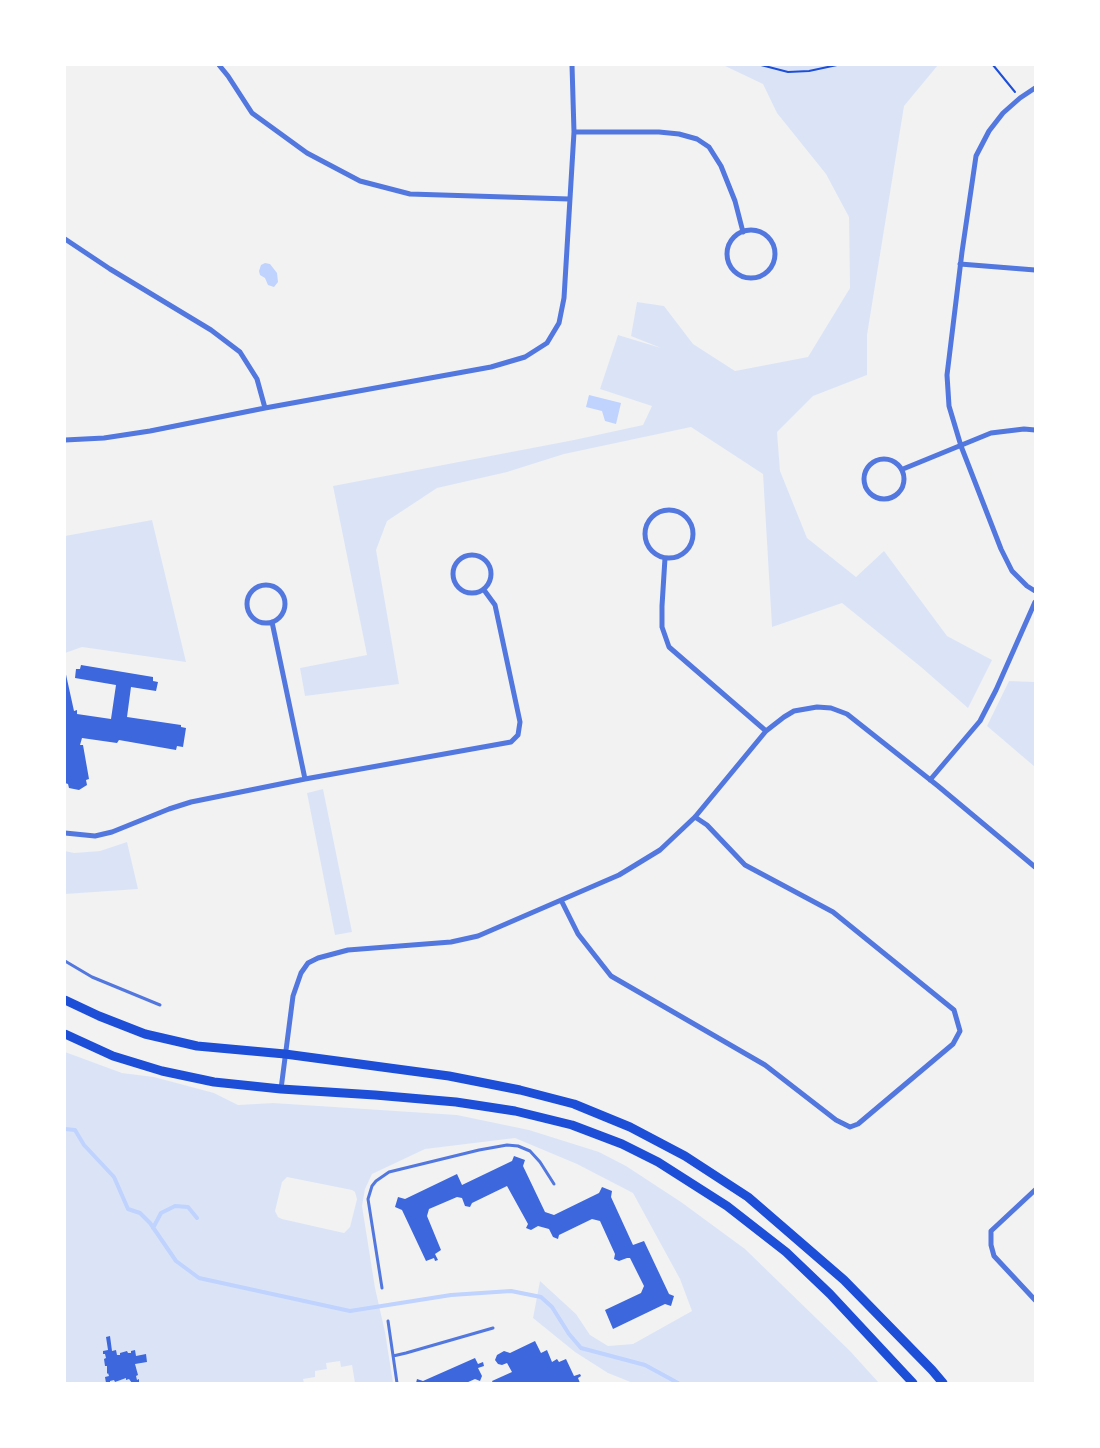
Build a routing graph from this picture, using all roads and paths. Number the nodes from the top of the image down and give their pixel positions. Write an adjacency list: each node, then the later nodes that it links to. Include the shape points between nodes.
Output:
1 (219, 65): 9 (street, via 252,113 307,152 360,181 410,194)
2 (572, 65): 8 (street)
3 (761, 65): 4 (path, via 788,72)
4 (837, 65)
5 (992, 65): 7 (path)
6 (1035, 88): 7 (street)
7 (1020, 98): 12 (street, via 989,131 976,156)
8 (574, 132): 9 (street); 10 (street, via 659,132 697,139 709,147 721,166)
9 (569, 199): 14 (street, via 564,298 559,323 547,343 525,357 491,367)
10 (743, 232): 10 (street, via 729,245 727,254 736,272 754,278 772,266 775,250 771,240 761,232)
11 (65, 239): 14 (street, via 211,330 240,352 257,379)
12 (960, 264): 13 (street); 17 (street, via 947,376 949,406)
13 (1035, 270)
14 (264, 408): 16 (street, via 150,431)
15 (1035, 430): 17 (street, via 991,433)
16 (65, 440)
17 (961, 446): 18 (street); 21 (street, via 1012,571)
18 (902, 469): 18 (street, via 892,460 874,461 864,472 866,489 877,498 896,495 905,481)
19 (665, 558): 19 (street, via 683,554 694,536 689,519 675,510 662,510 655,514 646,527 649,548); 24 (street, via 662,627 669,647)
20 (484, 590): 20 (street, via 491,579 487,562 475,556 465,557 456,563 453,576 462,591); 25 (street, via 496,605 520,722 518,735 511,742)
21 (1035, 591)
22 (1035, 602): 26 (street, via 980,721)
23 (272, 622): 23 (street, via 282,614 284,599 276,588 261,585 251,592 246,604 253,618 259,622); 25 (street)
24 (766, 730): 26 (street, via 794,711 831,708 847,714); 27 (street)
25 (305, 779): 28 (street, via 191,802 112,832 94,836)
26 (930, 780): 29 (street)
27 (695, 816): 30 (street, via 660,850 619,875); 30 (street, via 745,865 833,912 954,1010 960,1031 953,1044 858,1124 850,1127 836,1120 765,1064 611,976 578,934)
28 (65, 833)
29 (1035, 867)
30 (561, 900): 35 (street, via 478,936 451,942 348,950 308,963 293,996)
31 (65, 961): 33 (lane, via 92,977)
32 (65, 1000): 35 (main road, via 146,1034 197,1046)
33 (160, 1004)
34 (65, 1034): 36 (main road, via 113,1056 162,1071 214,1082)
35 (285, 1054): 36 (street); 46 (main road, via 449,1076 520,1090 574,1104 630,1127 685,1156 748,1197 844,1280)
36 (281, 1089): 45 (main road, via 456,1102 515,1111 572,1125 622,1144 658,1162 726,1206 786,1252)
37 (554, 1184): 39 (lane, via 530,1151 508,1145 389,1172 372,1186 368,1199)
38 (1035, 1190): 40 (street, via 991,1231 994,1256)
39 (382, 1288)
40 (1035, 1300)
41 (388, 1321): 43 (lane)
42 (493, 1328): 43 (lane)
43 (392, 1356): 44 (lane)
44 (397, 1383)
45 (913, 1383)
46 (943, 1383)

